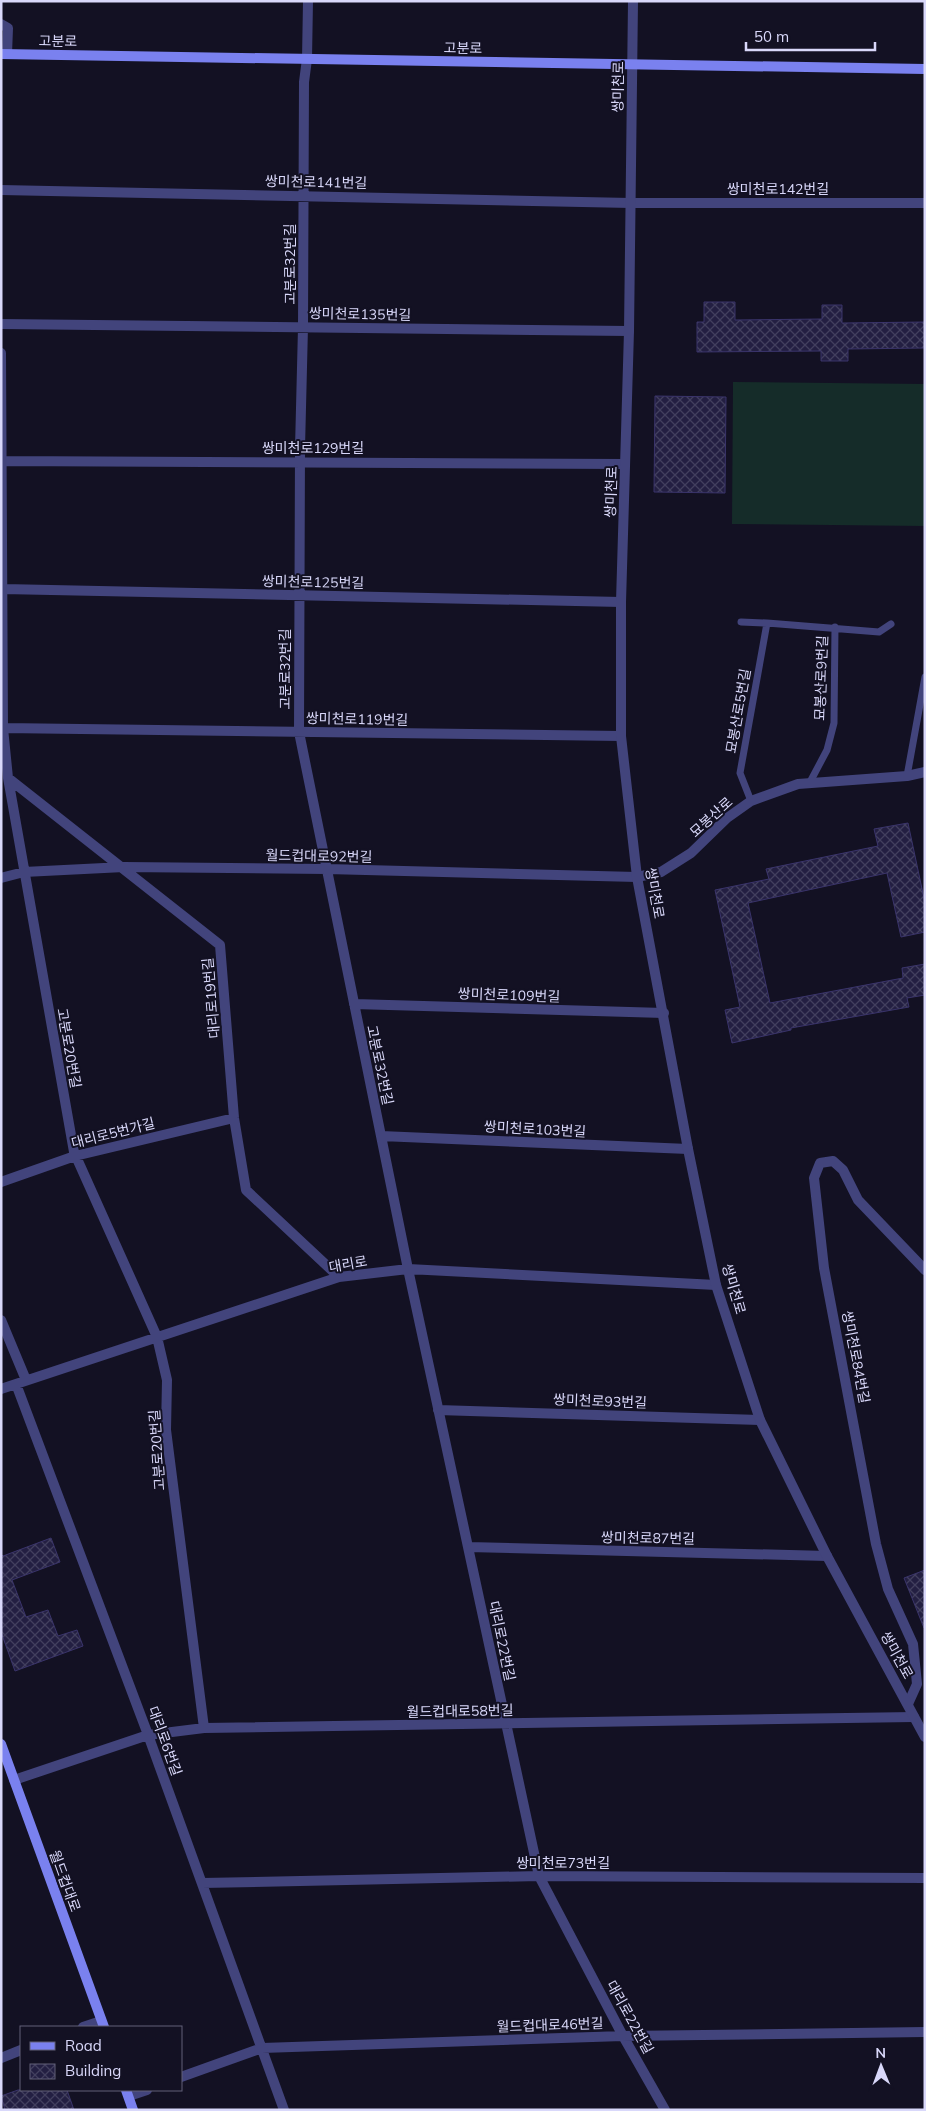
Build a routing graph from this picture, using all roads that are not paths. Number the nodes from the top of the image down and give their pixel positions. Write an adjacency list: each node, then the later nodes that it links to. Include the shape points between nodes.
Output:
1 (308, 1): 5 (street, 고분로32번길)
2 (633, 1): 6 (street, 쌍미천로)
3 (1, 24): 4 (street, via 8,28)
4 (4, 54): 5 (main road, 고분로)
5 (307, 59): 6 (main road, 고분로); 9 (street, 고분로32번길)
6 (632, 64): 7 (main road, 고분로); 10 (street, 쌍미천로)
7 (925, 69)
8 (1, 190): 9 (street, 쌍미천로141번길)
9 (304, 196): 10 (street, 쌍미천로141번길); 13 (street, 고분로32번길)
10 (631, 203): 11 (street, 쌍미천로142번길); 14 (street, 쌍미천로)
11 (925, 203)
12 (1, 324): 13 (street, 쌍미천로135번길)
13 (303, 327): 14 (street, 쌍미천로135번길); 17 (street, 고분로32번길)
14 (629, 331): 18 (street, 쌍미천로)
15 (1, 353): 16 (street, 고분로20번길)
16 (2, 460): 17 (street, 쌍미천로129번길); 19 (street, 고분로20번길)
17 (300, 462): 18 (street, 쌍미천로129번길); 20 (street, 고분로32번길)
18 (625, 464): 21 (street, 쌍미천로)
19 (3, 589): 20 (street, 쌍미천로125번길); 27 (street, 고분로20번길)
20 (299, 595): 21 (street, 쌍미천로125번길); 28 (street, 고분로32번길)
21 (621, 602): 29 (street, 쌍미천로)
22 (741, 622): 23 (lane)
23 (767, 623): 25 (lane); 34 (lane, 묘봉산로5번길, via 740,773)
24 (891, 624): 25 (lane, 묘봉산로9번길, via 879,632)
25 (835, 627): 33 (lane, 묘봉산로9번길, via 834,723 827,750)
26 (925, 677): 31 (lane)
27 (3, 728): 28 (street, 쌍미천로119번길); 32 (street, 고분로20번길)
28 (299, 732): 29 (street, 쌍미천로119번길); 36 (street, 고분로32번길)
29 (621, 736): 38 (street, 쌍미천로)
30 (925, 772): 31 (street, 묘봉산로)
31 (907, 776): 33 (street, 묘봉산로)
32 (8, 778): 35 (street, 대리로19번길); 37 (street, 고분로20번길)
33 (808, 784): 34 (street, 묘봉산로, via 798,784)
34 (751, 801): 38 (street, 묘봉산로, via 727,818 691,853 661,872)
35 (124, 867): 36 (street, 월드컵대로92번길); 37 (street, 월드컵대로92번길); 42 (street, 대리로19번길, via 220,945)
36 (326, 869): 38 (street, 월드컵대로92번길); 40 (street, 고분로32번길)
37 (24, 872): 39 (street, 월드컵대로92번길); 45 (street, 고분로20번길)
38 (638, 877): 41 (street, 쌍미천로)
39 (1, 878)
40 (354, 1004): 41 (street, 쌍미천로109번길); 43 (street, 고분로32번길)
41 (664, 1012): 44 (street, 쌍미천로)
42 (234, 1118): 45 (street, 대리로5번가길); 49 (street, 대리로19번길, via 246,1190)
43 (381, 1136): 44 (street, 쌍미천로103번길); 47 (street, 고분로32번길)
44 (688, 1149): 50 (street, 쌍미천로)
45 (75, 1156): 46 (street, 대리로5번가길); 52 (street, 고분로20번길)
46 (1, 1182)
47 (408, 1269): 49 (street, 대리로); 50 (street, 대리로); 56 (street, 대리로22번길)
48 (925, 1270): 60 (street, 쌍미천로84번길, via 858,1200 843,1170 833,1161 820,1163 814,1178 824,1268 876,1544 888,1589 913,1644 917,1684)
49 (339, 1277): 52 (street, 대리로)
50 (716, 1285): 57 (street, 쌍미천로)
51 (1, 1320): 53 (street)
52 (157, 1336): 53 (street, 대리로); 63 (street, 고분로20번길, via 167,1380 166,1430)
53 (26, 1380): 54 (street, 대리로)
54 (16, 1384): 55 (street, 대리로); 64 (street, 대리로6번길)
55 (2, 1389)
56 (438, 1410): 57 (street, 쌍미천로93번길); 58 (street, 대리로22번길)
57 (760, 1420): 59 (street, 쌍미천로)
58 (468, 1547): 59 (street, 쌍미천로87번길); 62 (street, 대리로22번길)
59 (828, 1556): 60 (street, 쌍미천로)
60 (908, 1704): 61 (street, 쌍미천로)
61 (914, 1717): 62 (street, 월드컵대로58번길); 65 (street, 쌍미천로)
62 (506, 1724): 63 (street, 월드컵대로58번길); 68 (street, 대리로22번길)
63 (204, 1728): 64 (street, 월드컵대로58번길)
64 (148, 1735): 67 (street, 월드컵대로58번길); 70 (street, 대리로6번길)
65 (925, 1737)
66 (1, 1744): 67 (main road, 월드컵대로)
67 (14, 1780): 71 (main road, 월드컵대로)
68 (539, 1876): 69 (street, 쌍미천로73번길); 70 (street, 쌍미천로73번길); 74 (street, 대리로22번길)
69 (925, 1878)
70 (202, 1883): 75 (street, 대리로6번길)
71 (102, 2024): 72 (street)
72 (89, 2026)
73 (925, 2032): 74 (street, 월드컵대로46번길)
74 (623, 2036): 75 (street, 월드컵대로46번길); 83 (street, 대리로22번길)
75 (262, 2048): 78 (street, 월드컵대로46번길); 82 (street, 대리로6번길)
76 (20, 2050): 77 (street)
77 (1, 2058)
78 (182, 2077)
79 (140, 2091): 80 (street)
80 (127, 2093): 81 (main road)
81 (133, 2110)
82 (284, 2110)
83 (666, 2110)

